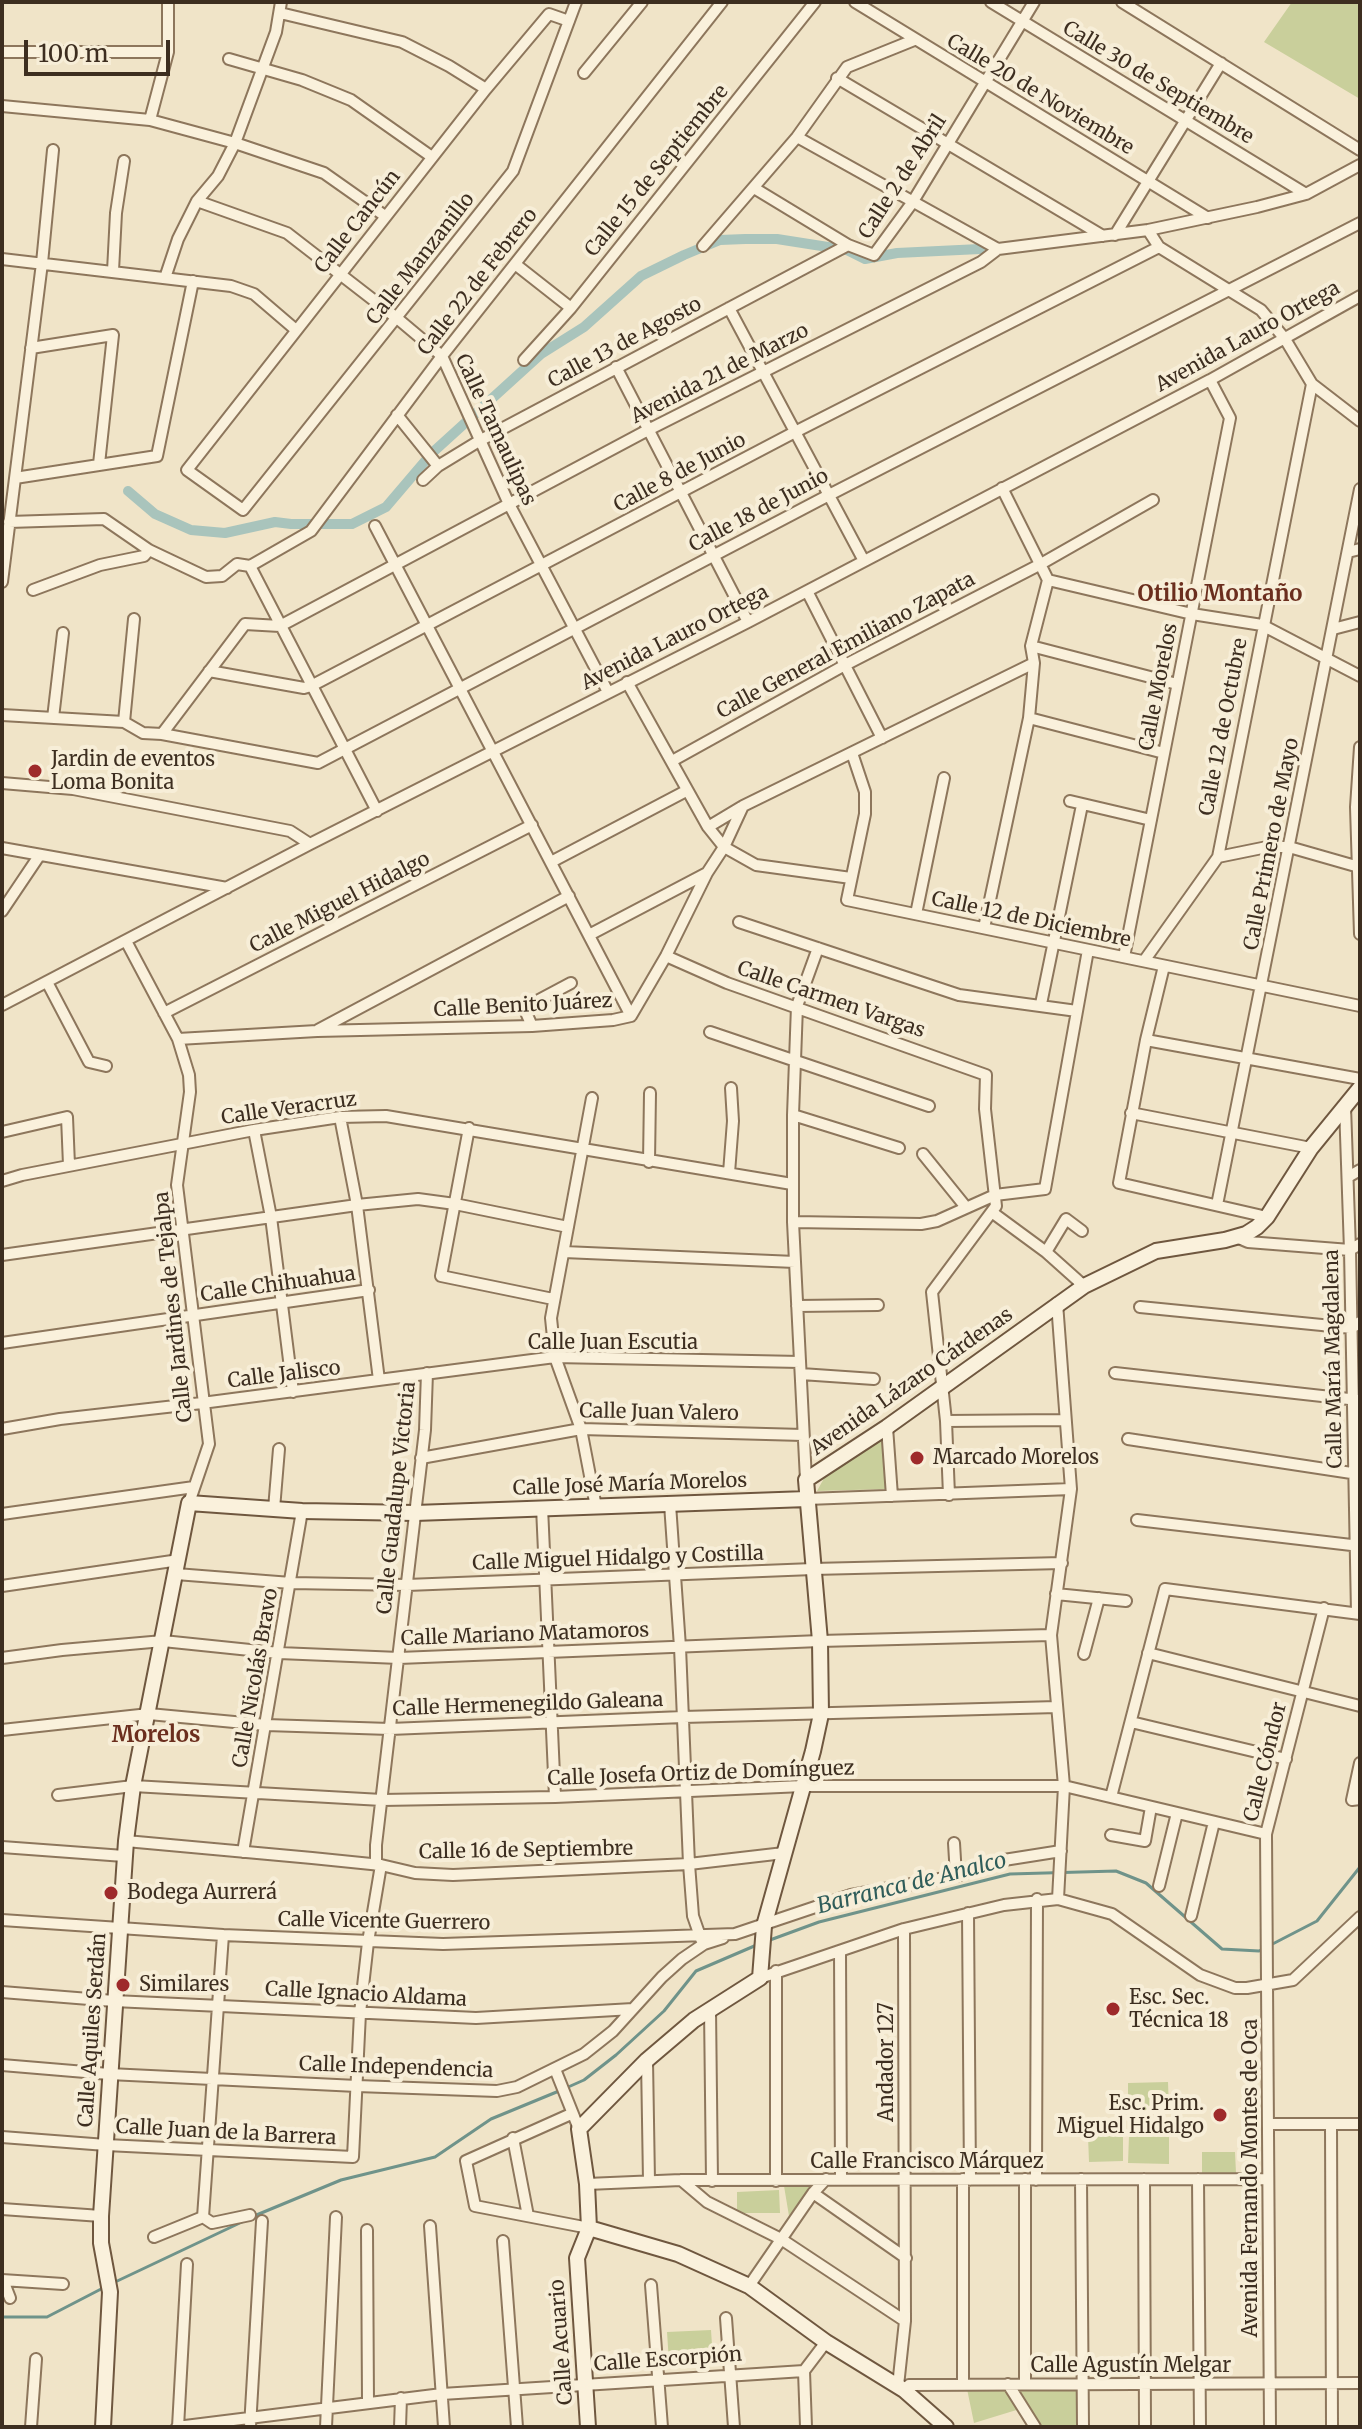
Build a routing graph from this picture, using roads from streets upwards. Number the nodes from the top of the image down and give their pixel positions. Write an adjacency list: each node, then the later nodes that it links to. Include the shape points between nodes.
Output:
1 (168, 2): 15 (street)
2 (576, 2): 11 (street, Calle Manzanillo)
3 (642, 2): 19 (street)
4 (722, 2): 50 (street, Calle 22 de Febrero)
5 (815, 2): 57 (street, Calle 15 de Septiembre)
6 (855, 2): 13 (street, Calle 20 de Noviembre)
7 (991, 2): 12 (street, Calle 30 de Septiembre)
8 (1034, 2): 12 (street, Calle 2 de Abril)
9 (1122, 2): 17 (street)
10 (280, 8): 18 (street); 22 (street, via 402,42)
11 (569, 21): 22 (street, Calle Cancún, via 549,14); 59 (street, Calle Manzanillo, via 513,171)
12 (1023, 21): 21 (street, Calle 2 de Abril); 25 (street, Calle 30 de Septiembre)
13 (914, 40): 20 (street, via 855,63); 21 (street, Calle 20 de Noviembre)
14 (2, 52): 15 (street)
15 (168, 52): 24 (street)
16 (229, 59): 18 (street)
17 (1221, 63): 25 (street); 30 (street)
18 (264, 70): 27 (street); 31 (street, via 351,100)
19 (584, 73)
20 (837, 78): 26 (street); 28 (street)
21 (986, 82): 28 (street, Calle 2 de Abril); 34 (street, Calle 20 de Noviembre)
22 (486, 89): 31 (street, Calle Cancún)
23 (2, 106): 24 (street)
24 (150, 120): 27 (street)
25 (1184, 122): 34 (street); 36 (street, Calle 30 de Septiembre)
26 (797, 137): 35 (street); 38 (street)
27 (235, 143): 37 (street); 39 (street, via 337,180)
28 (948, 144): 38 (street, Calle 2 de Abril); 43 (street)
29 (53, 150): 49 (street)
30 (1360, 150)
31 (432, 157): 39 (street, Calle Cancún)
32 (124, 161): 51 (street)
33 (1360, 165): 36 (street, Avenida 21 de Marzo)
34 (1147, 182): 40 (street, Calle 20 de Noviembre); 43 (street)
35 (754, 188): 44 (street); 45 (street, Calle 2 de Abril)
36 (1306, 194): 40 (street, Avenida 21 de Marzo)
37 (197, 201): 52 (street, Calle Tamaulipas, via 287,233); 53 (street)
38 (912, 203): 45 (street, Calle 2 de Abril, via 874,255); 47 (street)
39 (385, 216): 52 (street, Calle Cancún)
40 (1208, 218): 42 (street, Avenida 21 de Marzo)
41 (1360, 223): 55 (street, Calle 18 de Junio)
42 (1148, 230): 43 (street, Avenida 21 de Marzo); 46 (street)
43 (1109, 236): 47 (street, Avenida 21 de Marzo)
44 (703, 246)
45 (844, 246): 58 (street, Calle 13 de Agosto)
46 (1159, 247): 55 (street); 72 (street, Calle 8 de Junio)
47 (998, 249): 66 (street, Avenida 21 de Marzo)
48 (2, 259): 49 (street)
49 (42, 263): 51 (street); 62 (street)
50 (515, 264): 57 (street); 63 (street, Calle 22 de Febrero)
51 (113, 271): 53 (street)
52 (341, 273): 59 (street, Calle Tamaulipas); 60 (street, Calle Cancún)
53 (165, 278): 54 (street)
54 (193, 281): 60 (street, via 254,294); 74 (street, via 157,456)
55 (1228, 289): 61 (street, via 1261,310); 82 (street, Calle 18 de Junio)
56 (1360, 296): 61 (street, Avenida Lauro Ortega)
57 (571, 308): 64 (street, Calle 15 de Septiembre)
58 (729, 308): 65 (street, Calle 13 de Agosto); 66 (street)
59 (398, 319): 63 (street, Calle Tamaulipas); 76 (street, Calle Manzanillo, via 243,510)
60 (296, 330): 76 (street, Calle Cancún)
61 (1285, 339): 67 (street); 68 (street, Avenida Lauro Ortega)
62 (31, 348): 74 (street, via 113,335); 77 (street)
63 (442, 356): 69 (street, Calle 22 de Febrero); 73 (street, Calle Tamaulipas)
64 (524, 360)
65 (616, 367): 71 (street); 73 (street, Calle 13 de Agosto)
66 (763, 371): 71 (street, Avenida 21 de Marzo); 72 (street)
67 (1309, 379): 70 (street); 104 (street, Calle 12 de Octubre)
68 (1210, 380): 79 (street, Avenida Lauro Ortega); 100 (street, Calle Morelos, via 1230,418)
69 (397, 415): 75 (street); 94 (street, Calle 22 de Febrero, via 311,531)
70 (1360, 421)
71 (648, 430): 81 (street); 84 (street, Avenida 21 de Marzo)
72 (795, 432): 81 (street, Calle 8 de Junio); 82 (street)
73 (479, 441): 75 (street, Calle 13 de Agosto); 84 (street, Calle Tamaulipas)
74 (99, 464): 77 (street)
75 (438, 466): 78 (street, Calle 13 de Agosto)
76 (187, 470)
77 (15, 478): 85 (street)
78 (423, 480)
79 (1002, 488): 91 (street, Avenida Lauro Ortega); 93 (street)
80 (1360, 489): 89 (street, Calle Primero de Mayo)
81 (681, 492): 90 (street); 95 (street, Calle 8 de Junio)
82 (829, 495): 90 (street, Calle 18 de Junio); 91 (street)
83 (1153, 500): 93 (street, Calle General Emiliano Zapata)
84 (509, 504): 92 (street, Avenida 21 de Marzo); 95 (street, Calle Tamaulipas)
85 (9, 522): 88 (street, Calle 22 de Febrero, via 104,519); 97 (street)
86 (375, 526): 92 (street)
87 (1360, 549): 89 (street)
88 (149, 550): 94 (street, Calle 22 de Febrero, via 206,577 222,576 237,564); 98 (street, via 144,556 100,565)
89 (1348, 552): 108 (street, Calle Primero de Mayo)
90 (713, 555): 102 (street); 107 (street, Calle 18 de Junio)
91 (864, 561): 99 (street, Avenida Lauro Ortega)
92 (395, 563): 105 (street, Avenida 21 de Marzo); 106 (street)
93 (1039, 565): 96 (street); 113 (street, Calle General Emiliano Zapata)
94 (250, 566): 105 (street)
95 (542, 566): 106 (street, Calle 8 de Junio); 107 (street, Calle Tamaulipas)
96 (1048, 580): 100 (street); 110 (street)
97 (2, 582)
98 (33, 590)
99 (807, 591): 102 (street, Avenida Lauro Ortega); 113 (street)
100 (1192, 614): 104 (street); 117 (street, Calle Morelos)
101 (134, 619): 124 (street)
102 (748, 622): 116 (street, Avenida Lauro Ortega)
103 (1360, 622): 108 (street)
104 (1262, 625): 111 (street); 149 (street, Calle 12 de Octubre)
105 (280, 626): 114 (street, Avenida 21 de Marzo, via 245,624); 118 (street)
106 (427, 626): 118 (street, Calle 8 de Junio); 119 (street)
107 (574, 628): 119 (street, Calle 18 de Junio); 120 (street, Calle Tamaulipas)
108 (1333, 629): 111 (street, Calle Primero de Mayo)
109 (63, 633): 122 (street)
110 (1031, 646): 112 (street); 117 (street)
111 (1327, 658): 115 (street); 146 (street, Calle Primero de Mayo)
112 (1034, 663): 123 (street); 126 (street)
113 (845, 665): 126 (street); 132 (street, Calle General Emiliano Zapata)
114 (209, 671): 118 (street); 125 (street, Avenida 21 de Marzo)
115 (1360, 676)
116 (627, 682): 120 (street, Avenida Lauro Ortega); 132 (street)
117 (1177, 684): 131 (street, Calle Morelos)
118 (311, 686): 128 (street)
119 (460, 690): 128 (street, Calle 18 de Junio); 129 (street)
120 (608, 692): 129 (street, Avenida Lauro Ortega)
121 (2, 715): 122 (street)
122 (53, 718): 124 (street)
123 (1034, 719): 131 (street); 160 (street, via 1025,731)
124 (124, 722): 125 (street, Calle 18 de Junio, via 143,733)
125 (162, 734): 128 (street, Calle 18 de Junio, via 318,763)
126 (882, 738): 130 (street)
127 (1360, 747): 139 (street)
128 (344, 750): 140 (street)
129 (493, 753): 140 (street, Avenida Lauro Ortega); 142 (street)
130 (852, 753): 138 (street); 153 (street, via 865,792 865,814)
131 (1164, 753): 141 (street, Calle Morelos)
132 (672, 761): 135 (street)
133 (944, 778): 158 (street)
134 (2, 783): 144 (street, via 73,789 290,831)
135 (686, 791): 143 (street); 150 (street)
136 (1070, 801): 137 (street)
137 (1082, 805): 141 (street); 164 (street)
138 (743, 806): 143 (street); 145 (street, Calle Benito Juárez)
139 (1358, 806): 151 (street)
140 (377, 811): 144 (street, Avenida Lauro Ortega)
141 (1151, 820): 168 (street, Calle Morelos)
142 (532, 825): 150 (street); 179 (street, Calle Miguel Hidalgo)
143 (708, 827): 145 (street)
144 (310, 844): 154 (street, Avenida Lauro Ortega)
145 (724, 847): 152 (street, Calle Benito Juárez); 153 (street, via 756,865)
146 (1289, 847): 149 (street); 151 (street); 173 (street, Calle Primero de Mayo)
147 (2, 848): 148 (street)
148 (39, 856): 154 (street); 156 (street)
149 (1218, 857): 169 (street, Calle 12 de Octubre)
150 (551, 862): 155 (street)
151 (1358, 867): 157 (street)
152 (707, 873): 162 (street); 167 (street, Calle Benito Juárez)
153 (851, 878): 158 (street, Calle 12 de Diciembre, via 847,900)
154 (227, 888): 163 (street, Avenida Lauro Ortega)
155 (569, 896): 162 (street); 182 (street)
156 (2, 911)
157 (1360, 913): 161 (street)
158 (916, 914): 160 (street, Calle 12 de Diciembre)
159 (739, 922): 165 (street)
160 (984, 928): 164 (street, Calle 12 de Diciembre)
161 (1360, 934)
162 (589, 935): 180 (street)
163 (126, 941): 171 (street, Avenida Lauro Ortega); 179 (street, Calle Jardines de Tejalpa)
164 (1053, 943): 166 (street, Calle 12 de Diciembre); 174 (street)
165 (818, 948): 174 (street, via 959,995); 176 (street)
166 (1088, 950): 168 (street, Calle 12 de Diciembre); 178 (street)
167 (666, 956): 176 (street, Calle Carmen Vargas); 180 (street, Calle Benito Juárez)
168 (1124, 957): 169 (street, Calle 12 de Diciembre)
169 (1144, 961): 170 (street, Calle 12 de Diciembre)
170 (1164, 966): 173 (street, Calle 12 de Diciembre); 185 (street)
171 (47, 982): 175 (street, Avenida Lauro Ortega); 188 (street, via 89,1062)
172 (571, 983): 181 (street, via 524,1008)
173 (1261, 987): 177 (street, Calle 12 de Diciembre); 186 (street, Calle Primero de Mayo)
174 (1041, 1004): 178 (street)
175 (2, 1005)
176 (797, 1006): 187 (street); 215 (street, Calle Carmen Vargas, via 986,1075)
177 (1360, 1006)
178 (1077, 1011): 215 (street, via 1045,1189)
179 (164, 1013): 184 (street, Calle Jardines de Tejalpa)
180 (631, 1016): 181 (street, Calle Benito Juárez)
181 (532, 1026): 182 (street, Calle Benito Juárez)
182 (317, 1031): 184 (street, Calle Benito Juárez)
183 (710, 1032): 187 (street)
184 (178, 1039): 203 (street, Calle Jardines de Tejalpa, via 190,1092)
185 (1146, 1040): 186 (street); 196 (street)
186 (1247, 1059): 189 (street); 202 (street, Calle Primero de Mayo)
187 (795, 1061): 195 (street); 197 (street)
188 (106, 1066)
189 (1360, 1079)
190 (731, 1088): 211 (street)
191 (1360, 1088): 194 (street, Avenida Lázaro Cárdenas)
192 (650, 1093): 208 (street)
193 (592, 1098): 206 (street)
194 (1345, 1104): 205 (street, Avenida Lázaro Cárdenas); 212 (street, Calle María Magdalena)
195 (929, 1106)
196 (1131, 1113): 202 (street); 218 (street, via 1119,1183)
197 (793, 1115): 204 (street); 214 (street)
198 (340, 1117): 199 (street, Calle Veracruz, via 386,1116); 200 (street, Calle Veracruz); 217 (street)
199 (469, 1128): 206 (street, Calle Veracruz); 216 (street)
200 (254, 1130): 203 (street, Calle Veracruz); 221 (street)
201 (2, 1132): 209 (street, via 67,1117)
202 (1232, 1133): 205 (street); 218 (street, Calle Primero de Mayo)
203 (183, 1143): 209 (street, Calle Veracruz); 225 (street, Calle Jardines de Tejalpa, via 177,1185)
204 (899, 1148)
205 (1311, 1148): 222 (street, Avenida Lázaro Cárdenas)
206 (582, 1150): 208 (street, Calle Veracruz); 224 (street)
207 (923, 1154): 219 (street)
208 (649, 1162): 211 (street, Calle Veracruz)
209 (69, 1165): 213 (street, Calle Veracruz)
210 (1360, 1170): 212 (street)
211 (729, 1173): 214 (street, Calle Veracruz)
212 (1348, 1177): 228 (street, Calle María Magdalena)
213 (2, 1181)
214 (792, 1184): 223 (street)
215 (995, 1195): 219 (street); 220 (street)
216 (455, 1204): 217 (street, via 418,1199); 224 (street); 235 (street, via 441,1276)
217 (357, 1205): 221 (street); 234 (street)
218 (1217, 1205): 222 (street)
219 (965, 1206): 223 (street, via 921,1224)
220 (993, 1213): 230 (street); 251 (street, via 932,1292)
221 (271, 1217): 225 (street); 236 (street)
222 (1267, 1217): 227 (street, Avenida Lázaro Cárdenas)
223 (793, 1222): 232 (street)
224 (568, 1227): 229 (street)
225 (182, 1230): 231 (street); 241 (street, Calle Jardines de Tejalpa)
226 (1082, 1231): 230 (street, via 1066,1219)
227 (1236, 1237): 228 (street); 233 (street, Avenida Lázaro Cárdenas, via 1156,1251)
228 (1355, 1247): 242 (street, Calle María Magdalena)
229 (564, 1252): 232 (street); 235 (street)
230 (1046, 1252): 233 (street)
231 (2, 1255)
232 (795, 1262): 239 (street)
233 (1084, 1286): 237 (street, Avenida Lázaro Cárdenas)
234 (369, 1290): 236 (street, Calle Chihuahua); 250 (street)
235 (553, 1299): 244 (street)
236 (281, 1303): 241 (street, Calle Chihuahua); 252 (street)
237 (1057, 1303): 251 (street, Avenida Lázaro Cárdenas); 255 (street)
238 (878, 1305): 239 (street)
239 (797, 1306): 245 (street)
240 (1140, 1307): 242 (street)
241 (194, 1315): 243 (street, Calle Chihuahua); 254 (street, Calle Jardines de Tejalpa)
242 (1356, 1325): 253 (street, Calle María Magdalena)
243 (2, 1343)
244 (555, 1357): 245 (street, Calle Juan Escutia); 246 (street, Calle Juan Escutia); 259 (street)
245 (800, 1362): 248 (street)
246 (427, 1373): 250 (street, Calle Juan Escutia); 264 (street, Calle Guadalupe Victoria)
247 (1115, 1373): 253 (street)
248 (801, 1374): 249 (street); 260 (street)
249 (874, 1379)
250 (379, 1380): 252 (street, Calle Jalisco)
251 (943, 1387): 256 (street); 257 (street, Avenida Lázaro Cárdenas)
252 (293, 1392): 254 (street, Calle Jalisco)
253 (1357, 1399): 265 (street, Calle María Magdalena)
254 (202, 1403): 258 (street, Calle Jalisco); 262 (street, Calle Jardines de Tejalpa)
255 (1064, 1420): 256 (street); 268 (street)
256 (946, 1421): 269 (street)
257 (887, 1427): 266 (street, Avenida Lázaro Cárdenas); 270 (street)
258 (2, 1429)
259 (581, 1429): 260 (street, Calle Juan Valero); 264 (street, Calle Juan Valero); 275 (street)
260 (803, 1435): 266 (street)
261 (1128, 1439): 265 (street)
262 (209, 1444): 267 (street, Calle Aquiles Serdán)
263 (279, 1449): 276 (street)
264 (421, 1458): 278 (street, Calle Guadalupe Victoria)
265 (1358, 1474): 281 (street, Calle María Magdalena)
266 (806, 1480): 271 (street, Avenida Lázaro Cárdenas)
267 (194, 1487): 272 (street, Calle Aquiles Serdán); 279 (street)
268 (1071, 1489): 269 (street, Calle José María Morelos); 282 (street)
269 (949, 1495): 270 (street, Calle José María Morelos)
270 (892, 1496): 271 (street, Calle José María Morelos)
271 (807, 1499): 273 (street, Calle José María Morelos); 284 (street, Avenida Lázaro Cárdenas)
272 (189, 1503): 276 (street, Calle José María Morelos); 283 (street, Calle Aquiles Serdán)
273 (670, 1504): 275 (street, Calle José María Morelos); 285 (street)
274 (542, 1507): 275 (street, Calle José María Morelos); 278 (street, Calle José María Morelos); 286 (street)
275 (596, 1507)
276 (274, 1509): 277 (street, Calle José María Morelos)
277 (302, 1511): 278 (street, Calle José María Morelos); 287 (street, Calle Nicolás Bravo)
278 (415, 1513): 288 (street, Calle Guadalupe Victoria)
279 (2, 1514)
280 (1137, 1520): 281 (street)
281 (1358, 1546): 294 (street, Calle María Magdalena)
282 (1062, 1563): 284 (street, Calle Miguel Hidalgo y Costilla); 290 (street)
283 (178, 1567): 287 (street, Calle Miguel Hidalgo y Costilla); 289 (street, Calle Miguel Hidalgo y Costilla); 296 (street, Calle Aquiles Serdán)
284 (813, 1569): 285 (street, Calle Miguel Hidalgo y Costilla); 297 (street, Avenida Lázaro Cárdenas)
285 (675, 1575): 286 (street, Calle Miguel Hidalgo y Costilla); 298 (street)
286 (545, 1581): 288 (street, Calle Miguel Hidalgo y Costilla); 300 (street)
287 (291, 1583): 288 (street, Calle Miguel Hidalgo y Costilla); 299 (street, Calle Nicolás Bravo)
288 (407, 1585): 304 (street, Calle Guadalupe Victoria)
289 (2, 1586)
290 (1056, 1594): 291 (street); 295 (street)
291 (1099, 1598): 292 (street); 302 (street)
292 (1126, 1601)
293 (1324, 1608): 294 (street); 301 (street, via 1165,1589); 305 (street, Calle Cóndor)
294 (1359, 1614)
295 (1051, 1635): 297 (street, Calle Mariano Matamoros); 307 (street)
296 (163, 1641): 299 (street, Calle Mariano Matamoros); 303 (street, Calle Mariano Matamoros); 308 (street, Calle Aquiles Serdán)
297 (820, 1641): 298 (street, Calle Mariano Matamoros); 309 (street, Avenida Lázaro Cárdenas)
298 (680, 1647): 300 (street, Calle Mariano Matamoros); 310 (street)
299 (279, 1653): 304 (street, Calle Mariano Matamoros); 313 (street, Calle Nicolás Bravo)
300 (548, 1653): 304 (street, Calle Mariano Matamoros); 312 (street)
301 (1148, 1653): 305 (street); 311 (street)
302 (1084, 1654)
303 (2, 1658)
304 (399, 1658): 314 (street, Calle Guadalupe Victoria)
305 (1303, 1692): 306 (street); 316 (street, Calle Cóndor)
306 (1360, 1706)
307 (1057, 1707): 309 (street, Calle Hermenegildo Galeana); 320 (street)
308 (149, 1714): 313 (street, Calle Hermenegildo Galeana); 315 (street, Calle Hermenegildo Galeana); 318 (street, Calle Aquiles Serdán)
309 (821, 1714): 310 (street, Calle Hermenegildo Galeana); 319 (street, Avenida Lázaro Cárdenas)
310 (683, 1717): 312 (street, Calle Hermenegildo Galeana); 321 (street)
311 (1131, 1722): 316 (street); 325 (street)
312 (552, 1724): 314 (street, Calle Hermenegildo Galeana); 324 (street)
313 (266, 1725): 314 (street, Calle Hermenegildo Galeana); 322 (street, Calle Nicolás Bravo)
314 (390, 1729): 326 (street, Calle Guadalupe Victoria)
315 (2, 1730)
316 (1286, 1759): 331 (street, Calle Cóndor)
317 (1360, 1763): 327 (street)
318 (133, 1786): 322 (street, Calle Josefa Ortiz de Domínguez); 323 (street, Calle Josefa Ortiz de Domínguez); 335 (street, Calle Aquiles Serdán)
319 (803, 1786): 320 (street, Calle Josefa Ortiz de Domínguez); 321 (street, Calle Josefa Ortiz de Domínguez); 337 (street, Avenida Lázaro Cárdenas)
320 (1064, 1786): 325 (street, Calle Josefa Ortiz de Domínguez); 338 (street)
321 (686, 1791): 324 (street, Calle Josefa Ortiz de Domínguez); 339 (street)
322 (253, 1793): 326 (street, Calle Josefa Ortiz de Domínguez); 336 (street, Calle Nicolás Bravo)
323 (58, 1795)
324 (555, 1797): 326 (street, Calle Josefa Ortiz de Domínguez)
325 (1111, 1797): 328 (street, Calle Josefa Ortiz de Domínguez)
326 (382, 1800): 340 (street, Calle Guadalupe Victoria)
327 (1356, 1800)
328 (1151, 1807): 329 (street, Calle Josefa Ortiz de Domínguez); 332 (street, via 1145,1841)
329 (1177, 1813): 330 (street, Calle Josefa Ortiz de Domínguez); 342 (street)
330 (1214, 1822): 331 (street, Calle Josefa Ortiz de Domínguez); 346 (street)
331 (1266, 1834): 349 (street, Calle Cóndor)
332 (1111, 1835)
333 (954, 1843): 341 (street)
334 (2, 1847): 335 (street, Calle 16 de Septiembre)
335 (125, 1849): 336 (street, Calle 16 de Septiembre); 350 (street, Calle Aquiles Serdán)
336 (243, 1852): 340 (street, Calle 16 de Septiembre)
337 (784, 1853): 339 (street, Calle 16 de Septiembre); 352 (street, Avenida Lázaro Cárdenas)
338 (1061, 1857): 341 (street, Calle Vicente Guerrero, via 1004,1860); 344 (street)
339 (689, 1864): 340 (street, Calle 16 de Septiembre, via 453,1875); 354 (street, via 693,1916)
340 (379, 1865): 355 (street, Calle Guadalupe Victoria)
341 (956, 1876): 352 (street, Calle Vicente Guerrero, via 851,1895)
342 (1159, 1886)
343 (1037, 1899): 344 (street); 345 (street); 391 (street)
344 (1058, 1899): 359 (street, via 1112,1914 1200,1975 1235,1988)
345 (968, 1913): 351 (street); 390 (street)
346 (1191, 1916)
347 (1360, 1917): 359 (street, via 1293,1980)
348 (2, 1920): 350 (street, Calle Vicente Guerrero)
349 (1268, 1928): 359 (street, Avenida Fernando Montes de Oca)
350 (119, 1929): 353 (street, Calle Vicente Guerrero); 361 (street, Calle Aquiles Serdán)
351 (904, 1929): 356 (street); 384 (street, Andador 127)
352 (763, 1930): 354 (street, Calle Vicente Guerrero); 358 (street, Avenida Lázaro Cárdenas)
353 (223, 1935): 355 (street, Calle Vicente Guerrero); 362 (street)
354 (701, 1940): 355 (street, Calle Vicente Guerrero); 363 (street, Calle Independencia)
355 (368, 1942): 365 (street, Calle Guadalupe Victoria)
356 (840, 1951): 357 (street); 383 (street)
357 (776, 1971): 358 (street); 394 (street)
358 (760, 1975): 364 (street)
359 (1268, 1985): 373 (street, Avenida Fernando Montes de Oca)
360 (2, 1992): 361 (street, Calle Ignacio Aldama)
361 (114, 2001): 362 (street, Calle Ignacio Aldama); 369 (street, Calle Aquiles Serdán)
362 (217, 2005): 365 (street, Calle Ignacio Aldama); 370 (street)
363 (633, 2009): 365 (street, Calle Ignacio Aldama, via 476,2018); 368 (street, Calle Independencia, via 613,2031)
364 (710, 2009): 366 (street); 393 (street)
365 (360, 2013): 371 (street, Calle Guadalupe Victoria)
366 (647, 2060): 376 (street); 392 (street)
367 (2, 2065): 369 (street, Calle Independencia)
368 (556, 2073): 371 (street, Calle Independencia, via 497,2091); 372 (street, Calle Acuario)
369 (109, 2074): 370 (street, Calle Independencia); 379 (street, Calle Aquiles Serdán)
370 (214, 2078): 371 (street, Calle Independencia); 380 (street)
371 (357, 2086): 381 (street, Calle Guadalupe Victoria)
372 (569, 2109): 376 (street, Calle Acuario); 378 (street)
373 (1269, 2124): 374 (street); 388 (street, Avenida Fernando Montes de Oca)
374 (1331, 2124): 375 (street); 425 (street)
375 (1360, 2124)
376 (579, 2129): 395 (street, Calle Acuario)
377 (2, 2137): 379 (street, Calle Juan de la Barrera)
378 (513, 2138): 400 (street); 400 (street, via 466,2161 475,2206)
379 (106, 2145): 380 (street, Calle Juan de la Barrera); 399 (street, Calle Aquiles Serdán)
380 (206, 2149): 381 (street, Calle Juan de la Barrera); 401 (street)
381 (353, 2157)
382 (826, 2179): 383 (street, Calle Francisco Márquez); 394 (street, Calle Francisco Márquez); 396 (street)
383 (841, 2179): 384 (street, Calle Francisco Márquez)
384 (906, 2179): 390 (street, Calle Francisco Márquez); 410 (street, Andador 127)
385 (1081, 2179): 386 (street, Calle Francisco Márquez); 391 (street, Calle Francisco Márquez); 431 (street)
386 (1144, 2179): 387 (street, Calle Francisco Márquez); 432 (street)
387 (1198, 2179): 388 (street, Calle Francisco Márquez); 433 (street)
388 (1268, 2179): 424 (street, Avenida Fernando Montes de Oca)
389 (681, 2180): 392 (street, Calle Francisco Márquez); 393 (street, Calle Francisco Márquez); 408 (street, via 707,2202)
390 (966, 2180): 391 (street, Calle Francisco Márquez); 428 (street)
391 (1030, 2180): 430 (street)
392 (649, 2181): 395 (street, Calle Francisco Márquez)
393 (712, 2181): 394 (street, Calle Francisco Márquez)
394 (776, 2181)
395 (587, 2184): 405 (street, Calle Acuario)
396 (813, 2193): 408 (street); 410 (street)
397 (2, 2209): 399 (street)
398 (250, 2215): 401 (street, via 212,2223)
399 (101, 2216): 442 (street, Calle Aquiles Serdán, via 110,2292)
400 (528, 2216): 405 (street)
401 (203, 2217): 407 (street)
402 (336, 2217): 439 (street)
403 (262, 2221): 440 (street)
404 (430, 2226): 436 (street)
405 (589, 2228): 415 (street, via 678,2254); 427 (street, Calle Acuario, via 577,2258)
406 (367, 2230): 438 (street)
407 (154, 2237)
408 (781, 2239): 415 (street); 418 (street)
409 (503, 2241): 435 (street)
410 (906, 2258): 418 (street, Andador 127)
411 (187, 2264): 443 (street)
412 (2, 2280): 413 (street); 416 (street)
413 (63, 2284)
414 (651, 2285): 423 (street)
415 (749, 2286): 419 (street)
416 (10, 2298)
417 (726, 2318): 422 (street)
418 (905, 2321): 434 (street, Andador 127)
419 (826, 2342): 421 (street); 434 (street)
420 (36, 2359): 441 (street)
421 (804, 2371): 422 (street, Calle Escorpión); 451 (street)
422 (731, 2374): 423 (street, Calle Escorpión); 450 (street)
423 (659, 2379): 427 (street, Calle Escorpión); 449 (street)
424 (1270, 2383): 425 (street, Calle Agustín Melgar); 433 (street, Calle Agustín Melgar); 457 (street, Avenida Fernando Montes de Oca)
425 (1331, 2383): 426 (street, Calle Agustín Melgar); 458 (street)
426 (1360, 2383)
427 (585, 2384): 435 (street, Calle Escorpión); 448 (street, Calle Acuario)
428 (963, 2384): 429 (street, Calle Agustín Melgar); 434 (street, Calle Agustín Melgar)
429 (1008, 2384): 430 (street, Calle Agustín Melgar); 453 (street)
430 (1025, 2384): 431 (street, Calle Agustín Melgar)
431 (1083, 2384): 432 (street, Calle Agustín Melgar); 454 (street)
432 (1144, 2384): 433 (street, Calle Agustín Melgar); 455 (street)
433 (1200, 2384): 456 (street)
434 (901, 2388): 452 (street)
435 (515, 2389): 436 (street, Calle Escorpión); 447 (street)
436 (442, 2394): 437 (street, Calle Escorpión); 446 (street)
437 (401, 2398): 438 (street, Calle Escorpión); 445 (street)
438 (368, 2402): 439 (street, Calle Escorpión)
439 (326, 2407): 440 (street, Calle Escorpión); 444 (street)
440 (250, 2423): 443 (street, Calle Escorpión)
441 (31, 2427)
442 (103, 2427)
443 (178, 2427)
444 (326, 2427)
445 (400, 2427)
446 (444, 2427)
447 (517, 2427)
448 (588, 2427)
449 (662, 2427)
450 (734, 2427)
451 (806, 2427)
452 (946, 2427)
453 (1035, 2427)
454 (1083, 2427)
455 (1145, 2427)
456 (1200, 2427)
457 (1270, 2427)
458 (1332, 2427)

